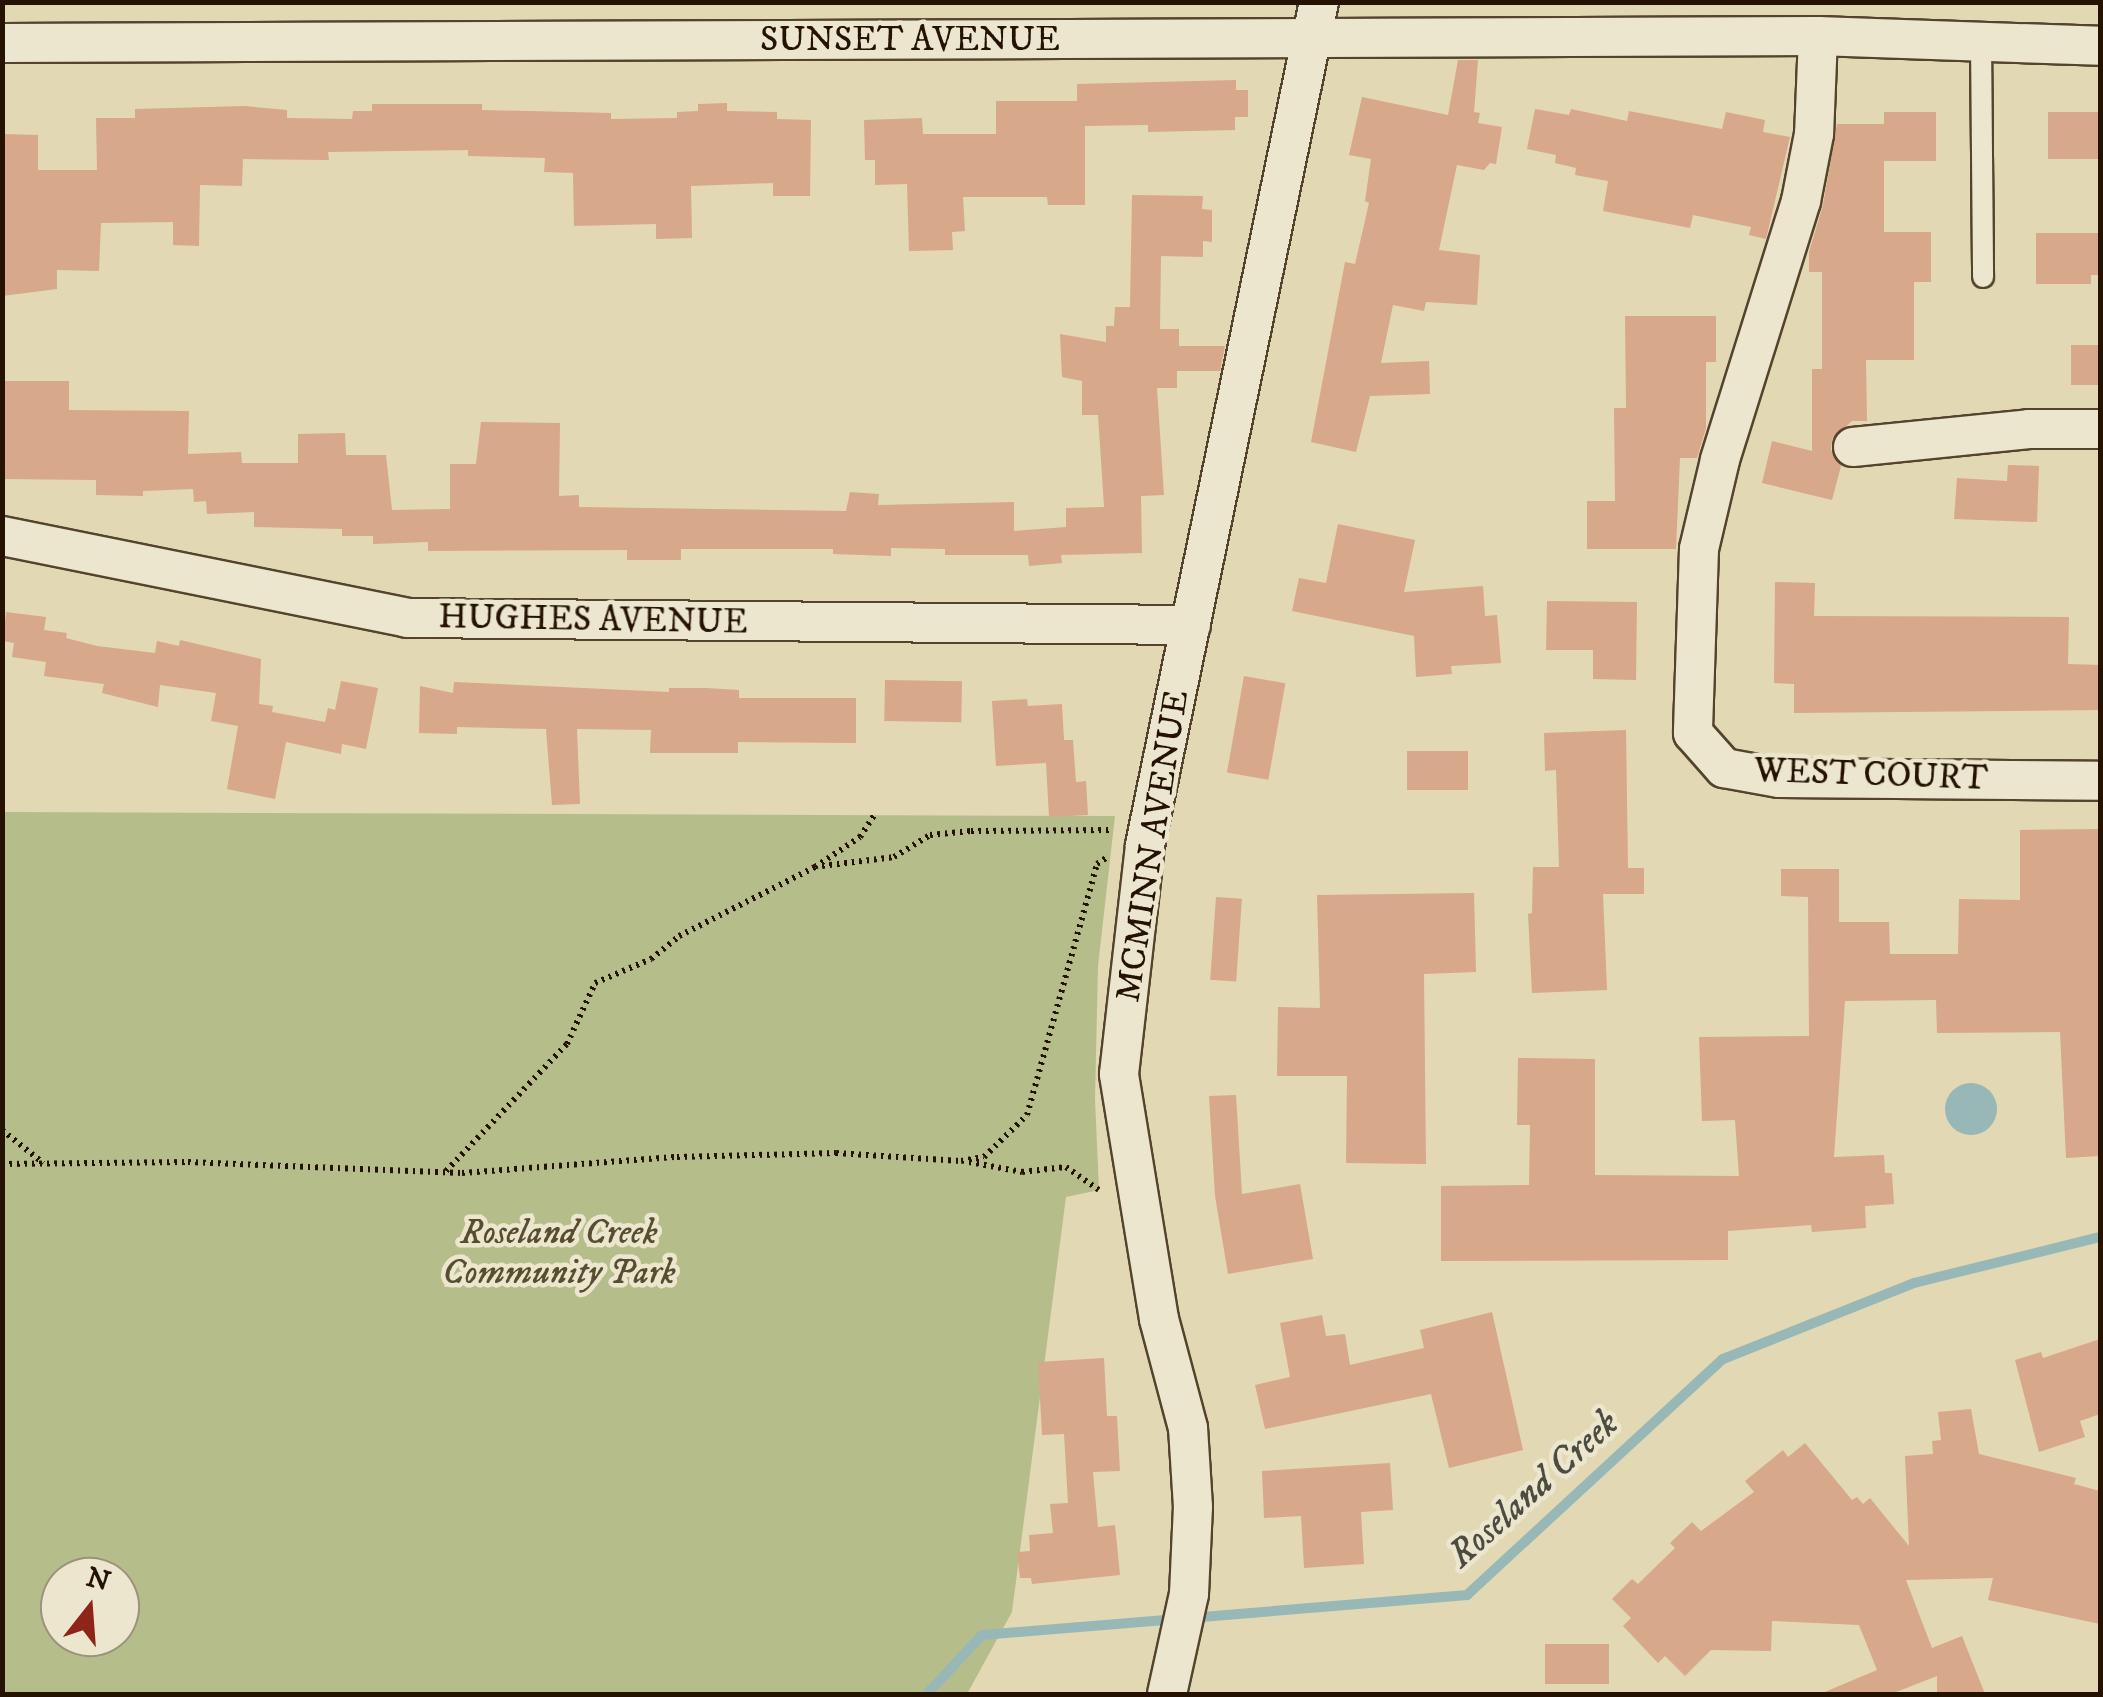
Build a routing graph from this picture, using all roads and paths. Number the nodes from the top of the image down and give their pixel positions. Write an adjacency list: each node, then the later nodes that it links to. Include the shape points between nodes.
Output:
1 (1316, 20): 2 (street, SUNSET AVENUE); 4 (street, SUNSET AVENUE); 10 (street, MCMINN AVENUE)
2 (1818, 36): 3 (street, SUNSET AVENUE); 11 (street, WEST COURT, via 1814,134 1801,200 1698,549 1693,733 1724,768 1778,778)
3 (1981, 40): 5 (street, SUNSET AVENUE); 6 (lane)
4 (2, 44)
5 (2100, 46)
6 (1983, 277)
7 (2100, 429): 8 (street, via 2030,428)
8 (1852, 446)
9 (2, 536): 10 (street, HUGHES AVENUE, via 407,618)
10 (1191, 625): 13 (street, MCMINN AVENUE)
11 (2100, 781)
12 (875, 814): 14 (path, via 860,837)
13 (1129, 838): 14 (path, via 970,830 930,835 894,857); 16 (path, via 1097,864 1027,1115 984,1157); 21 (street, MCMINN AVENUE, via 1118,1074 1159,1318 1188,1428 1192,1506 1189,1594)
14 (816, 867): 19 (path, via 595,983 567,1044)
15 (2, 1130): 18 (path)
16 (961, 1161): 19 (path, via 836,1153); 20 (path, via 1022,1172 1066,1167)
17 (2, 1164): 18 (path)
18 (43, 1164): 19 (path)
19 (445, 1172)
20 (1098, 1190)
21 (1168, 1687)

